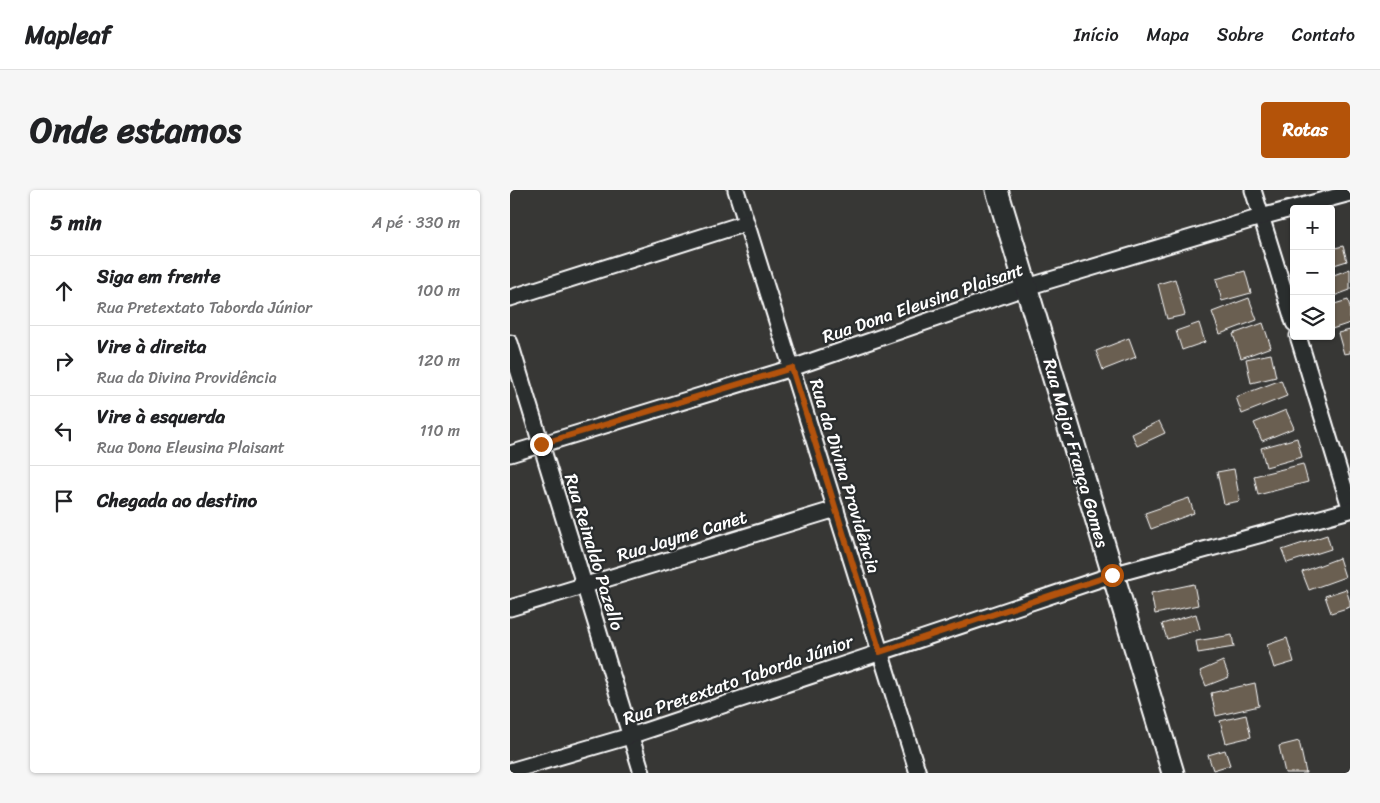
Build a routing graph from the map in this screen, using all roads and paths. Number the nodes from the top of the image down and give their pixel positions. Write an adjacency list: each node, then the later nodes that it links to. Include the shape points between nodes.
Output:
1 (736, 190): 6 (street, Rua da Divina Providência)
2 (997, 190): 7 (main road, Rua Major França Gomes)
3 (1253, 190): 5 (street)
4 (1350, 193): 5 (street, Rua Dona Eleusina Plaisant)
5 (1261, 217): 7 (street, Rua Dona Eleusina Plaisant); 9 (street)
6 (746, 223): 8 (street); 12 (street, Rua da Divina Providência)
7 (1027, 287): 12 (street, Rua Dona Eleusina Plaisant); 17 (main road, Rua Major França Gomes)
8 (510, 298)
9 (1290, 310)
10 (1299, 340): 16 (street)
11 (510, 342): 13 (street, Rua Reinaldo Pazello)
12 (792, 368): 13 (street, Rua Dona Eleusina Plaisant); 15 (street, Rua da Divina Providência)
13 (541, 444): 14 (street, Rua Dona Eleusina Plaisant); 18 (street, Rua Reinaldo Pazello)
14 (510, 454)
15 (836, 509): 18 (street, Rua Jayme Canet); 20 (street, Rua da Divina Providência)
16 (1350, 509): 17 (street, Rua Pretextato Taborda Júnior)
17 (1112, 575): 20 (street, Rua Pretextato Taborda Júnior); 25 (main road, Rua Major França Gomes)
18 (584, 585): 19 (street, Rua Jayme Canet); 21 (street, Rua Reinaldo Pazello)
19 (510, 608)
20 (880, 652): 21 (street, Rua Pretextato Taborda Júnior); 24 (street, Rua da Divina Providência)
21 (630, 736): 22 (street, Rua Pretextato Taborda Júnior); 23 (street, Rua Reinaldo Pazello)
22 (510, 771)
23 (642, 773)
24 (918, 773)
25 (1173, 773)

